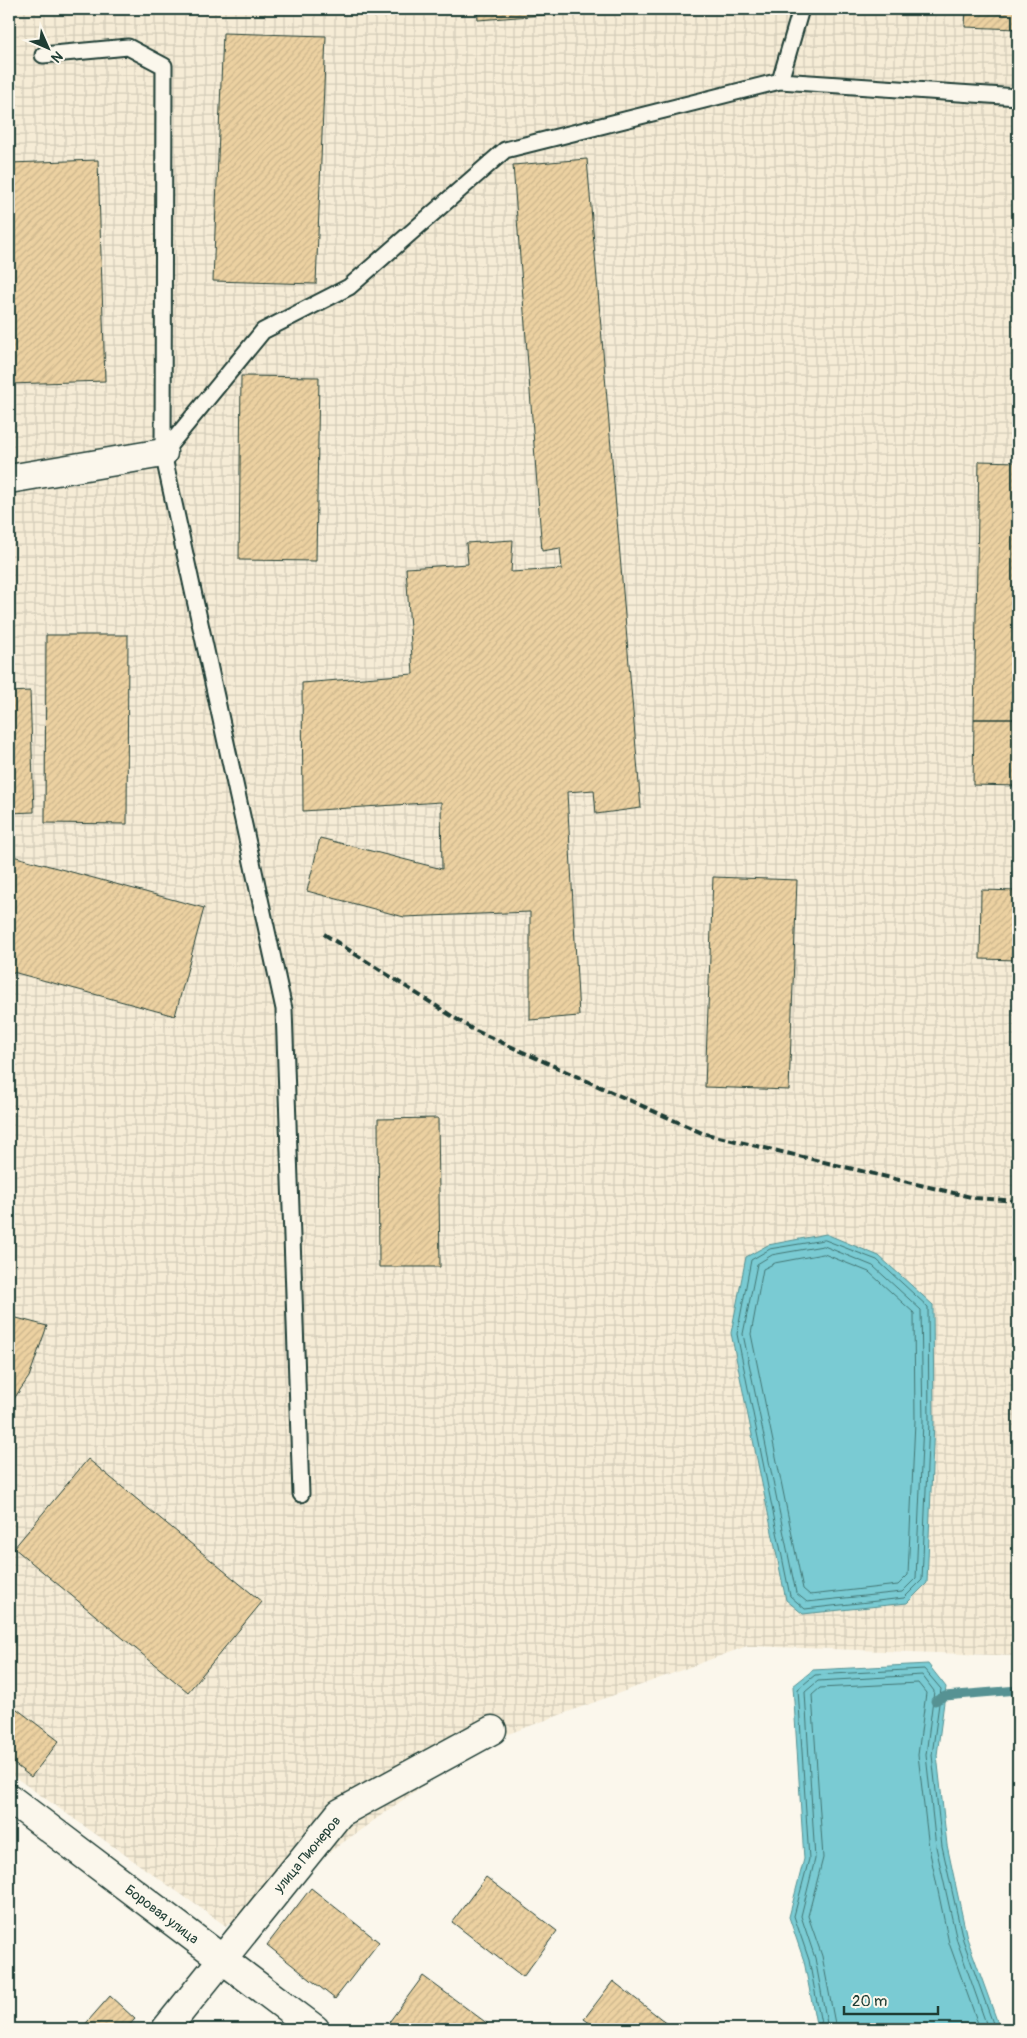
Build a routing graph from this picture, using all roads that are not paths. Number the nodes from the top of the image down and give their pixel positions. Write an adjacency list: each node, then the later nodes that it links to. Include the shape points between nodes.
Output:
1 (800, 9): 3 (lane)
2 (43, 55): 5 (lane, via 128,47 164,66)
3 (780, 80): 4 (lane); 5 (lane, via 505,150 349,287 263,331)
4 (1018, 97)
5 (164, 453): 6 (street); 7 (lane, via 284,1009)
6 (9, 479)
7 (301, 1494)
8 (492, 1730): 10 (street, улица Пионеров, via 340,1813)
9 (9, 1798): 10 (street, Боровая улица)
10 (222, 1959): 11 (street, улица Пионеров); 12 (street, Боровая улица)
11 (166, 2029)
12 (315, 2029)

